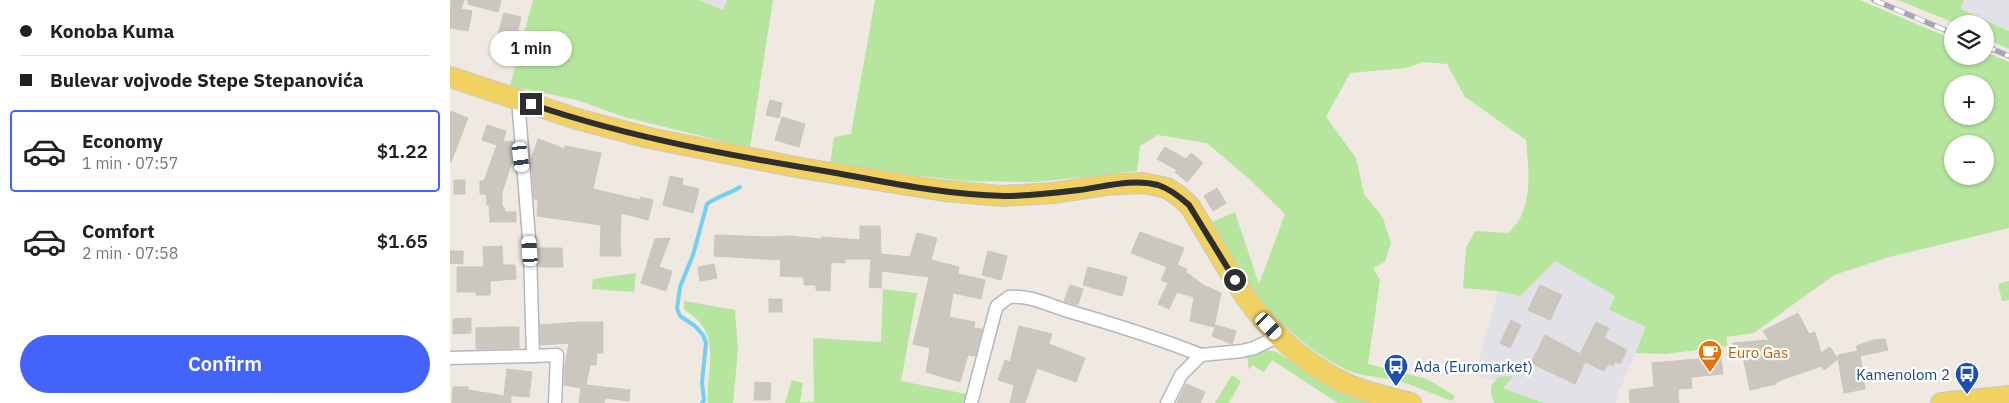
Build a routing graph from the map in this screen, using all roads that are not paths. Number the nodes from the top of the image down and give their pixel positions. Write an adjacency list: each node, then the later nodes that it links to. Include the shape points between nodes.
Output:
1 (450, 77): 2 (main road)
2 (518, 99): 3 (main road, via 577,119 673,144 945,191 1018,196 1113,184 1156,184 1167,188 1189,205 1247,299); 5 (street, via 530,251)
3 (1279, 336): 4 (street, via 1242,351); 11 (main road, via 1308,361 1345,383)
4 (1201, 355): 9 (street, via 1159,338 1031,298 1008,297 997,306); 10 (street, via 1181,375)
5 (533, 356): 6 (street); 8 (street, via 557,355)
6 (450, 358)
7 (2009, 396): 12 (main road)
8 (555, 403)
9 (970, 403)
10 (1167, 403)
11 (1411, 403)
12 (1941, 403)

